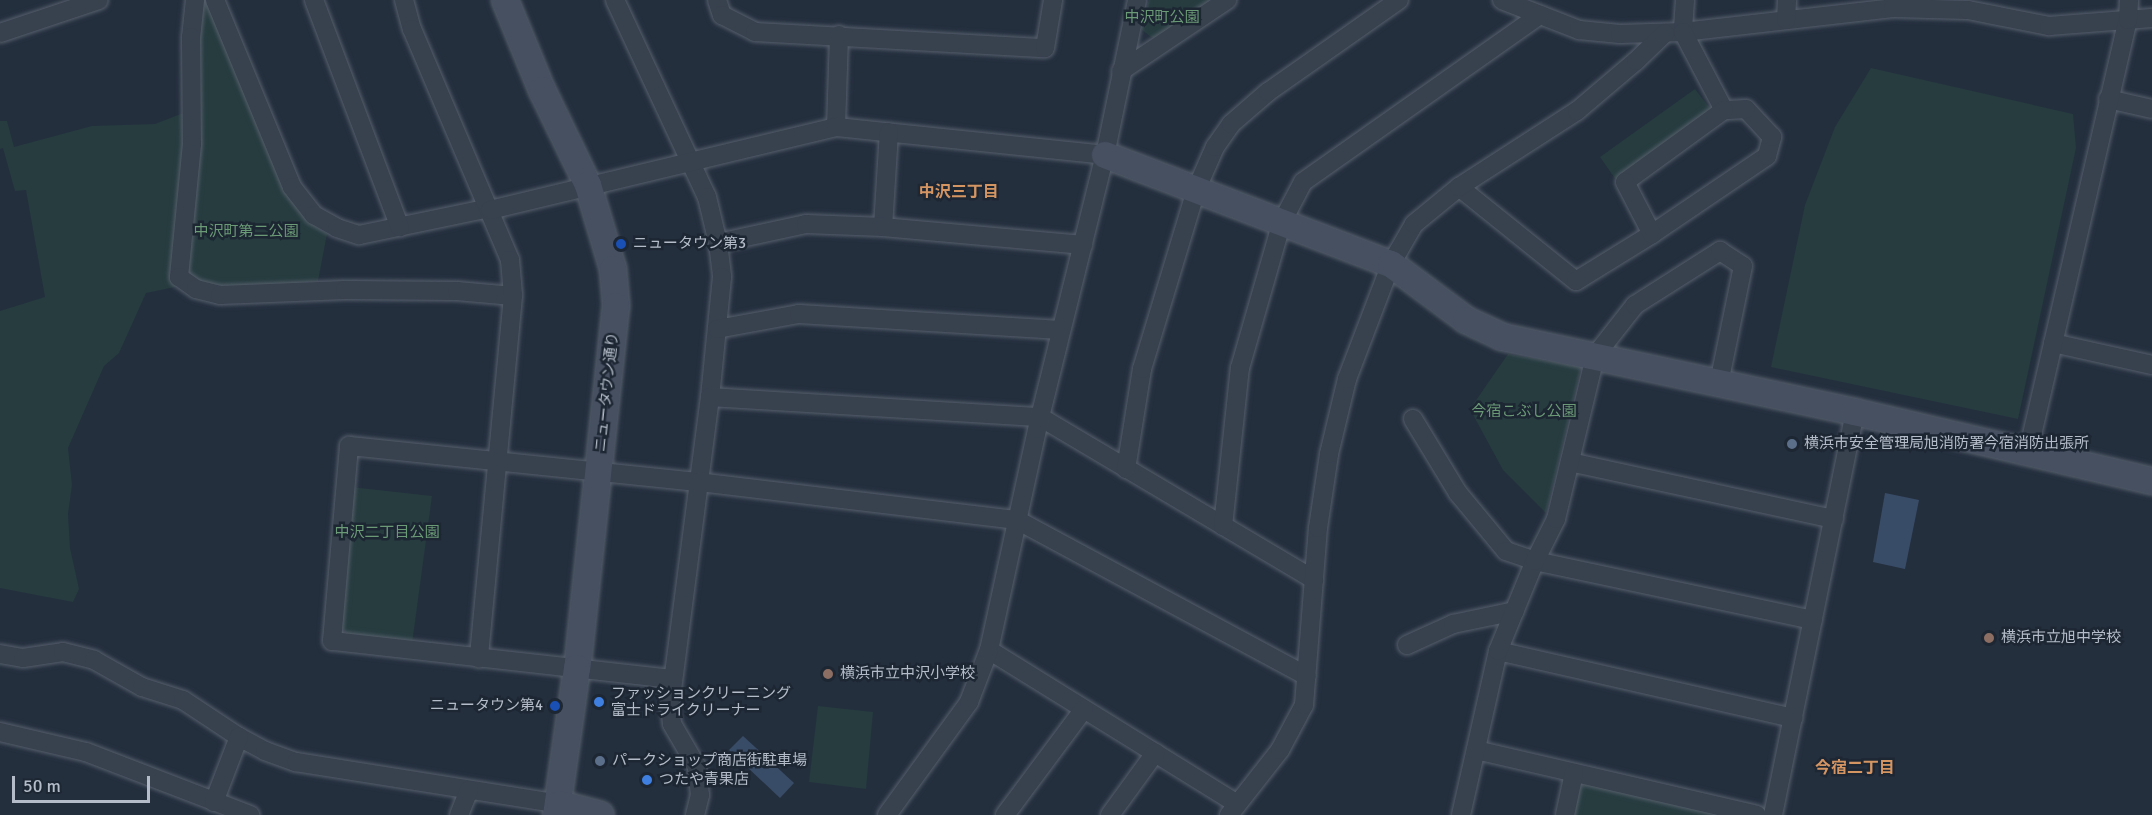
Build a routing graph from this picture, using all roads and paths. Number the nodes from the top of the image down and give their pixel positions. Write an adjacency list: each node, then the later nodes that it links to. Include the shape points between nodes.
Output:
1 (99, 0): 22 (street)
2 (195, 0): 43 (street, via 190,38 192,144 179,277 196,289 220,295 345,290)
3 (215, 0): 37 (street, via 292,187 314,215 359,235)
4 (314, 0): 37 (street)
5 (404, 0): 35 (street, via 412,29)
6 (505, 0): 32 (street, ニュータウン通り, via 542,90)
7 (615, 0): 31 (street)
8 (717, 0): 23 (street, via 722,15 755,32)
9 (1053, 0): 23 (street, via 1045,48)
10 (1137, 0): 24 (street)
11 (1227, 0): 24 (street)
12 (1399, 0): 34 (street, via 1231,124 1215,147)
13 (1502, 0): 17 (street)
14 (1685, 0): 21 (street)
15 (1787, 0): 19 (street)
16 (2128, 0): 20 (street)
17 (1540, 15): 21 (street, via 1580,30 1620,34); 36 (street, via 1303,182)
18 (2152, 18): 20 (street)
19 (1786, 20): 20 (street, via 1893,9 1968,10 2049,26); 21 (street)
20 (2128, 20): 25 (street)
21 (1674, 32): 27 (street); 33 (street, via 1577,111)
22 (0, 33)
23 (839, 35): 28 (street)
24 (1121, 71): 30 (street)
25 (2108, 99): 26 (street); 46 (street)
26 (2152, 108)
27 (1724, 110): 39 (street, via 1625,182); 39 (street, via 1746,109 1753,116 1772,137 1767,156)
28 (836, 127): 29 (street); 31 (street)
29 (889, 132): 30 (street); 38 (street)
30 (1105, 155): 34 (street); 41 (street)
31 (690, 160): 32 (street); 40 (street, via 707,197)
32 (588, 185): 35 (street); 58 (street, ニュータウン通り, via 613,269 616,306)
33 (1459, 188): 39 (street, via 1575,281); 42 (street, via 1414,224)
34 (1196, 190): 36 (street); 57 (street, via 1142,369)
35 (490, 209): 37 (street); 43 (street, via 510,260)
36 (1282, 222): 42 (street); 63 (street, via 1240,368)
37 (400, 226)
38 (883, 227): 40 (street, via 806,224); 41 (street)
39 (1652, 234)
40 (718, 243): 44 (street, via 722,277)
41 (1083, 245): 45 (street)
42 (1391, 264): 47 (street, via 1466,320 1493,333); 65 (street, via 1347,379 1331,443)
43 (513, 296): 55 (street)
44 (717, 329): 45 (street, via 799,314); 50 (street)
45 (1061, 330): 52 (street)
46 (2053, 344): 48 (street); 54 (street)
47 (1595, 356): 49 (street); 49 (street, via 1635,305 1720,251 1743,266); 56 (street)
48 (2152, 365)
49 (1719, 384): 51 (street)
50 (710, 397): 52 (street); 60 (street)
51 (1855, 412): 54 (street); 61 (street)
52 (1040, 417): 57 (street); 62 (street)
53 (1413, 420): 64 (street, via 1458,493 1506,551)
54 (2028, 452): 59 (street)
55 (499, 460): 58 (street); 72 (street); 72 (street, via 349,446 332,641)
56 (1570, 462): 61 (street); 64 (street, via 1556,519)
57 (1126, 469): 63 (street)
58 (599, 471): 60 (street); 73 (street, ニュータウン通り)
59 (2152, 481)
60 (698, 482): 62 (street); 75 (street)
61 (1834, 519): 67 (street)
62 (1017, 520): 69 (street); 74 (street)
63 (1223, 526): 65 (street)
64 (1536, 561): 66 (street); 67 (street)
65 (1314, 580): 74 (street)
66 (1515, 610): 68 (street, via 1453,624); 70 (street)
67 (1813, 620): 77 (street)
68 (1407, 645)
69 (988, 650): 76 (street); 91 (street, via 969,702)
70 (1498, 651): 77 (street); 80 (street)
71 (0, 654): 79 (street, via 23,657 63,652 94,660 142,687 183,700)
72 (479, 658): 73 (street)
73 (577, 668): 75 (street); 85 (street, ニュータウン通り)
74 (1307, 676): 86 (street, via 1304,705 1280,750)
75 (672, 679): 90 (street, via 672,724 697,767 700,782)
76 (1084, 709): 81 (street); 92 (street)
77 (1793, 718): 97 (street)
78 (0, 732): 84 (street, via 86,752)
79 (239, 737): 83 (street, via 296,762); 84 (street)
80 (1476, 750): 82 (street); 94 (street)
81 (1155, 753): 86 (street); 93 (street)
82 (1574, 772): 95 (street); 96 (street)
83 (469, 790): 85 (street); 88 (street)
84 (214, 802): 87 (street)
85 (558, 809): 89 (street)
86 (1233, 809)
87 (250, 815)
88 (459, 815)
89 (601, 815)
90 (695, 815)
91 (887, 815)
92 (1005, 815)
93 (1110, 815)
94 (1461, 815)
95 (1565, 815)
96 (1757, 815)
97 (1773, 815)

